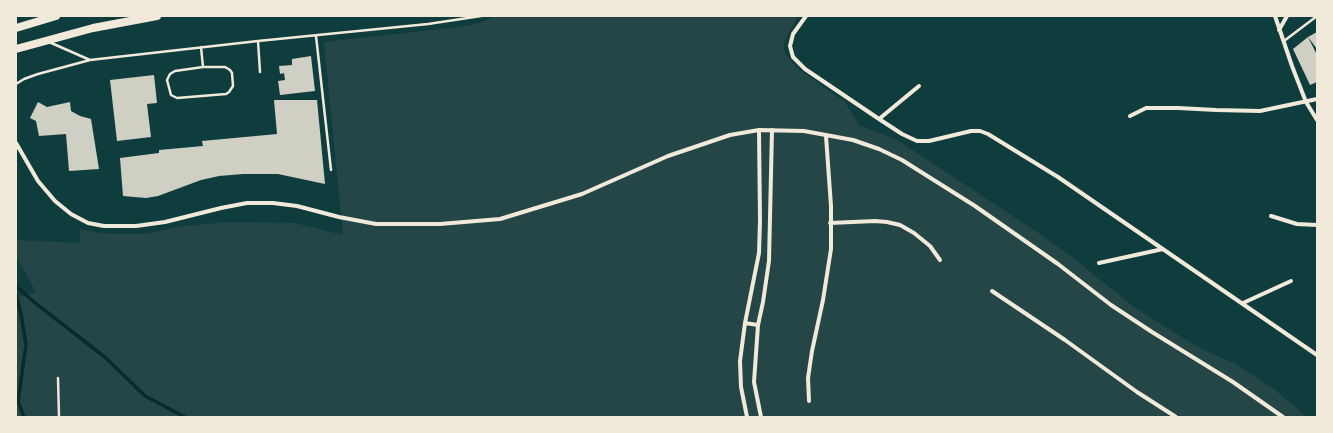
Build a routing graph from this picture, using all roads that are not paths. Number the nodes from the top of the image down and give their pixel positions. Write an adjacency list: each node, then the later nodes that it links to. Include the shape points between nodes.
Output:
1 (56, 16): 8 (highway)
2 (157, 16): 11 (highway)
3 (480, 16): 10 (lane)
4 (806, 16): 24 (street, via 793,34 790,46 793,57 805,69)
5 (1275, 16): 9 (street)
6 (1287, 16): 9 (street)
7 (1317, 16): 13 (lane)
8 (16, 28)
9 (1279, 30): 13 (street)
10 (316, 36): 12 (lane); 30 (lane)
11 (44, 40): 15 (highway); 16 (lane)
12 (258, 41): 14 (lane); 18 (lane)
13 (1283, 42): 22 (street)
14 (200, 47): 16 (lane); 17 (lane)
15 (16, 49)
16 (90, 60): 19 (lane, via 38,74)
17 (203, 67): 17 (lane, via 170,74 167,80 171,95 177,98 229,92 233,86 230,70 225,67)
18 (260, 72)
19 (16, 84)
20 (919, 86): 24 (street)
21 (1317, 99): 22 (street)
22 (1306, 102): 23 (street, via 1260,111 1146,108); 25 (street)
23 (1130, 116)
24 (878, 119): 34 (street, via 917,141 929,141 971,131 988,134 1058,177)
25 (1317, 120)
26 (759, 130): 27 (street); 29 (street, via 730,135 675,154 582,194 500,219 440,224 376,224 296,206 247,203 164,222 136,226 104,226 88,223 71,214 56,201 38,180); 40 (street, via 759,253)
27 (772, 130): 28 (street, via 804,131); 41 (street, via 769,261)
28 (826, 136): 32 (street); 49 (street, via 853,140 879,149 917,170 975,206 1123,312 1233,382)
29 (17, 145)
30 (331, 170)
31 (1271, 216): 33 (street, via 1297,224)
32 (830, 223): 35 (street, via 875,221 900,225 930,246); 44 (street, via 831,249 808,378)
33 (1317, 225)
34 (1163, 249): 36 (street); 39 (street)
35 (940, 260)
36 (1099, 263)
37 (1291, 282): 39 (street)
38 (992, 291): 48 (street)
39 (1243, 303): 42 (street)
40 (745, 323): 41 (street); 46 (street, via 740,361)
41 (758, 325): 47 (street, via 754,382)
42 (1317, 355)
43 (58, 378): 45 (lane)
44 (809, 402)
45 (59, 417)
46 (747, 417)
47 (761, 417)
48 (1176, 417)
49 (1282, 417)

